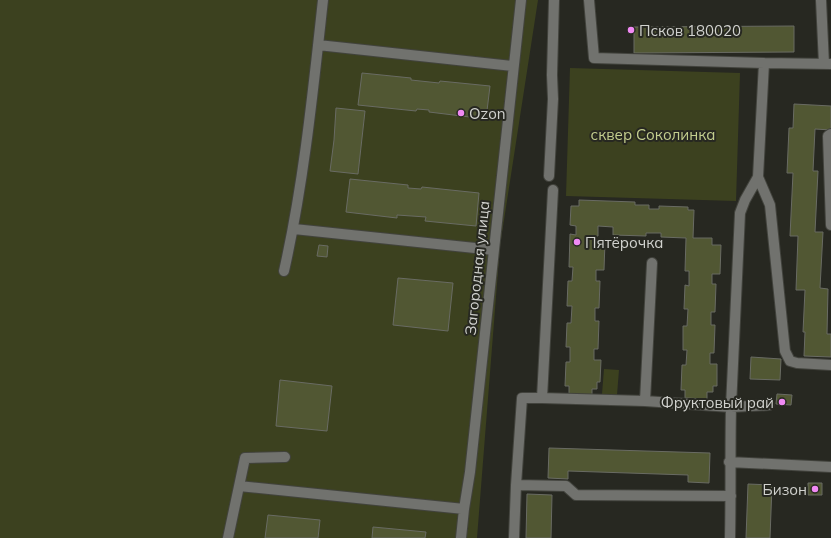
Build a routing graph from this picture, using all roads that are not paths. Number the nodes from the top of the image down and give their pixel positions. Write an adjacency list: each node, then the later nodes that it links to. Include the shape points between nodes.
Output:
1 (324, 0): 6 (street)
2 (521, 0): 9 (street, Загородная улица)
3 (554, 0): 11 (street)
4 (589, 0): 7 (street, via 594,58)
5 (821, 0): 8 (street)
6 (318, 45): 9 (street); 15 (street, via 310,122)
7 (764, 63): 8 (street); 12 (street)
8 (828, 64)
9 (514, 66): 16 (street, Загородная улица)
10 (831, 134): 14 (street, via 828,136)
11 (550, 176)
12 (758, 177): 19 (street, via 770,205 785,351 790,361 797,364); 23 (street, via 740,213)
13 (554, 190): 20 (street)
14 (831, 225)
15 (294, 229): 16 (street); 18 (street)
16 (494, 250): 30 (street, Загородная улица)
17 (652, 263): 21 (street)
18 (284, 271)
19 (831, 365)
20 (542, 398): 21 (street); 27 (street, via 522,398)
21 (645, 401): 23 (street)
22 (769, 405): 23 (street)
23 (731, 407): 25 (street)
24 (285, 457): 28 (street, via 245,458)
25 (729, 462): 26 (street); 29 (street)
26 (831, 467)
27 (516, 485): 29 (street, via 566,486 576,495); 33 (street)
28 (239, 486): 30 (street); 31 (street)
29 (731, 496): 34 (street)
30 (464, 510): 32 (street, Загородная улица)
31 (228, 538)
32 (461, 538)
33 (514, 538)
34 (730, 538)

